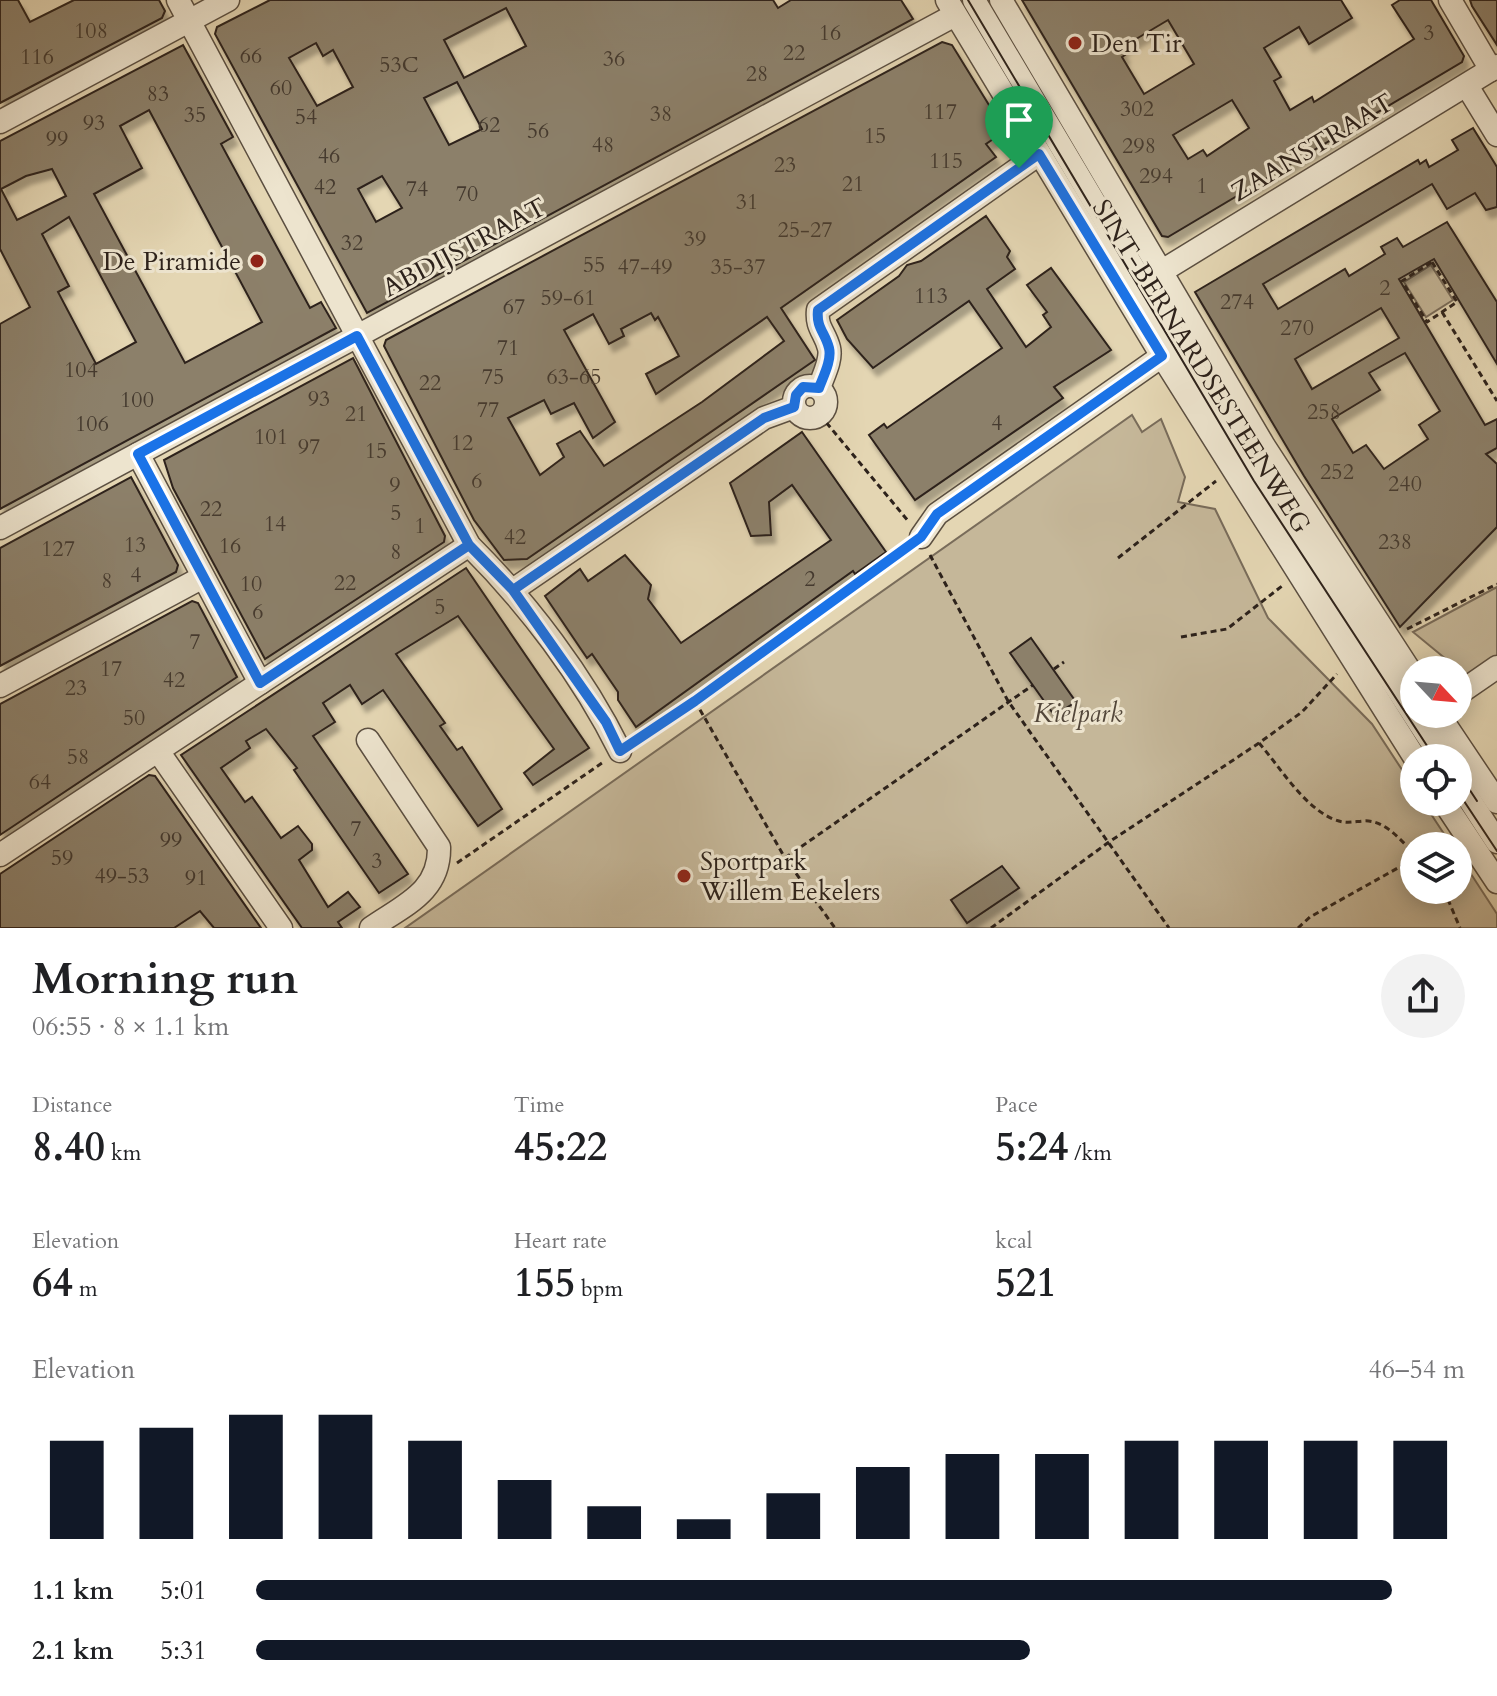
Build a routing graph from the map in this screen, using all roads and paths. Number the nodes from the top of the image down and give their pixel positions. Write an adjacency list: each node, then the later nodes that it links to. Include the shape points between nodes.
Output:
1 (178, 0): 7 (street)
2 (228, 0): 7 (street)
3 (974, 0): 13 (street)
4 (1001, 0): 13 (street, SINT-BERNARDSESTEENWEG)
5 (1450, 0): 8 (street)
6 (951, 8): 12 (street, SINT-BERNARDSESTEENWEG); 15 (street, ABDIJSTRAAT)
7 (190, 22): 10 (street); 15 (street)
8 (1494, 68): 9 (street, ZAANSTRAAT)
9 (1467, 86): 11 (street); 13 (street, ZAANSTRAAT)
10 (0, 122)
11 (1497, 135)
12 (1039, 154): 13 (street, SINT-BERNARDSESTEENWEG); 17 (street, via 818,310 817,325 829,346)
13 (1143, 283): 16 (street, SINT-BERNARDSESTEENWEG); 33 (street, SINT-BERNARDSESTEENWEG, via 1264,446); 48 (street, via 1294,535)
14 (1442, 312): 14 (path, via 1457,302 1432,262 1402,281 1427,322); 18 (path)
15 (357, 336): 21 (street, ABDIJSTRAAT); 25 (street)
16 (1162, 356): 22 (street, SINT-BERNARDSESTEENWEG); 24 (street, via 937,514)
17 (819, 388): 19 (street, via 803,387); 20 (street, via 826,400)
18 (1497, 401)
19 (794, 407): 20 (street, via 806,417); 30 (street, via 764,418)
20 (820, 415): 24 (path)
21 (138, 454): 23 (street, ABDIJSTRAAT); 28 (street)
22 (1232, 469): 26 (path); 27 (street, SINT-BERNARDSESTEENWEG)
23 (0, 528)
24 (921, 537): 42 (path); 43 (path)
25 (469, 545): 30 (street); 38 (street)
26 (1118, 558)
27 (1297, 574): 32 (path, via 1227,629); 35 (street, SINT-BERNARDSESTEENWEG)
28 (203, 577): 38 (street); 41 (street)
29 (1497, 584): 31 (path)
30 (513, 590): 50 (street, via 606,722)
31 (1399, 634)
32 (1181, 637)
33 (1400, 656)
34 (1064, 662): 37 (path)
35 (1353, 663): 46 (path, via 1302,712); 47 (street, SINT-BERNARDSESTEENWEG)
36 (1497, 667): 39 (street)
37 (1054, 669)
38 (260, 683): 49 (street)
39 (1472, 684)
40 (1033, 685): 43 (path)
41 (0, 686)
42 (695, 701): 50 (path); 58 (path)
43 (1008, 701): 55 (path); 58 (path)
44 (1447, 728): 51 (street)
45 (368, 740): 60 (street, via 439,847)
46 (1259, 743): 54 (path, via 1331,818 1352,825 1365,820); 55 (path)
47 (1406, 744)
48 (1433, 744)
49 (158, 751): 57 (street); 63 (street)
50 (620, 751): 60 (path)
51 (1497, 802)
52 (1472, 804): 56 (street)
53 (1453, 816): 61 (street)
54 (1400, 840)
55 (1109, 842): 66 (path); 67 (path)
56 (1497, 842)
57 (0, 855)
58 (785, 858): 65 (path)
59 (1400, 865): 68 (path)
60 (434, 879): 64 (street)
61 (1497, 882)
62 (1450, 904): 69 (path)
63 (281, 928)
64 (371, 928)
65 (835, 928)
66 (991, 928)
67 (1169, 928)
68 (1298, 928)
69 (1460, 928)

